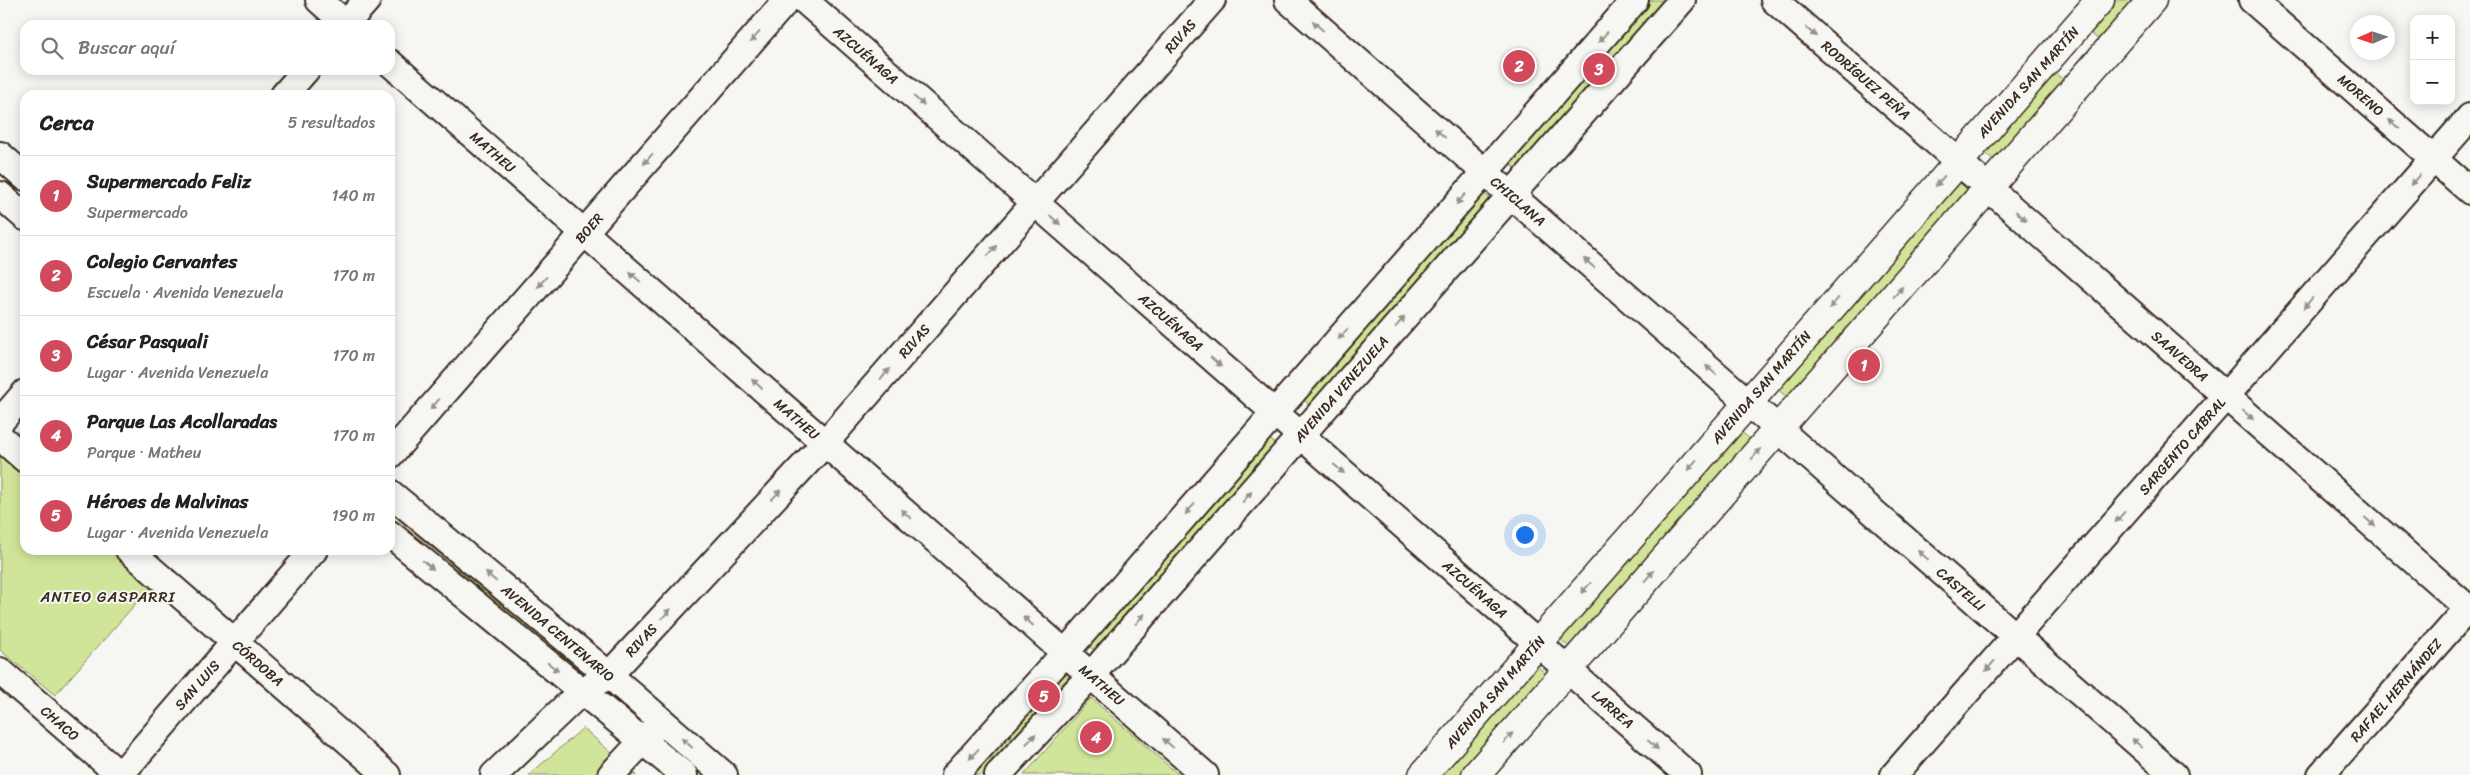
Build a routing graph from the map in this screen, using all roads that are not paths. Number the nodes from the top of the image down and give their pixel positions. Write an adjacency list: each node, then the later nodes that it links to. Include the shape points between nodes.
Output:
1 (318, 0): 13 (street)
2 (367, 0): 14 (street)
3 (787, 0): 30 (street, BOER, one-way to 30)
4 (804, 0): 28 (street, AZCUÉNAGA, one-way to 28)
5 (1212, 0): 28 (street, RIVAS)
6 (1288, 0): 22 (street, CHICLANA, one-way to 6)
7 (1635, 0): 22 (street, one-way to 22)
8 (1682, 0): 27 (street, AVENIDA VENEZUELA)
9 (1774, 0): 21 (street, RODRÍGUEZ PEÑA, one-way to 21)
10 (2100, 0): 21 (main road, AVENIDA SAN MARTÍN)
11 (2152, 0): 24 (main road)
12 (2252, 0): 20 (street, MORENO, one-way to 12)
13 (340, 20)
14 (350, 20)
15 (395, 66): 30 (street, MATHEU)
16 (302, 75): 17 (street)
17 (288, 90)
18 (2470, 117): 20 (street, SARGENTO CABRAL)
19 (0, 155): 23 (street)
20 (2434, 159): 25 (street, MORENO); 31 (street, SARGENTO CABRAL, one-way to 31)
21 (1958, 161): 24 (street, SAAVEDRA); 33 (main road, AVENIDA SAN MARTÍN, one-way to 33)
22 (1485, 172): 27 (street, CHICLANA); 34 (street, one-way to 34)
23 (20, 173)
24 (1988, 188): 31 (street, SAAVEDRA, one-way to 31); 36 (main road, one-way to 24)
25 (2470, 191)
26 (0, 195): 29 (street)
27 (1511, 195): 33 (street, CHICLANA, one-way to 27); 37 (street, AVENIDA VENEZUELA, one-way to 27)
28 (1035, 202): 34 (street, AZCUÉNAGA, one-way to 34); 39 (street, RIVAS, one-way to 28)
29 (20, 213)
30 (584, 233): 39 (street, MATHEU, one-way to 30); 40 (street, BOER, one-way to 40)
31 (2226, 396): 46 (street, SAAVEDRA, one-way to 46); 47 (street, SARGENTO CABRAL, one-way to 47)
32 (20, 399): 35 (street)
33 (1748, 402): 36 (street, CASTELLI); 49 (main road, AVENIDA SAN MARTÍN, one-way to 49)
34 (1274, 412): 37 (street, AZCUÉNAGA); 50 (street, one-way to 50)
35 (0, 422)
36 (1778, 429): 47 (street, CASTELLI, one-way to 36); 51 (main road, one-way to 36)
37 (1300, 435): 49 (street, AZCUÉNAGA, one-way to 49); 53 (street, AVENIDA VENEZUELA, one-way to 37)
38 (0, 437): 41 (street)
39 (825, 443): 50 (street, MATHEU, one-way to 39); 54 (street, RIVAS, one-way to 39)
40 (395, 449)
41 (20, 454)
42 (395, 498): 54 (street, AVENIDA CENTENARIO, one-way to 42)
43 (395, 538): 54 (street, AVENIDA CENTENARIO, one-way to 54)
44 (135, 555): 48 (street, CÓRDOBA)
45 (310, 555): 48 (street, SAN LUIS)
46 (2469, 608): 71 (street, RAFAEL HERNÁNDEZ)
47 (2016, 636): 69 (street, SARGENTO CABRAL, one-way to 69); 70 (street, CASTELLI, one-way to 47)
48 (234, 642): 57 (street, SAN LUIS); 58 (street, CÓRDOBA)
49 (1538, 643): 51 (street, LARREA); 66 (main road, AVENIDA SAN MARTÍN)
50 (1065, 653): 53 (street, MATHEU); 63 (street, one-way to 63)
51 (1568, 670): 67 (main road, one-way to 51); 68 (street, LARREA, one-way to 68)
52 (0, 671): 57 (street, CHACO)
53 (1091, 675): 64 (street, AVENIDA VENEZUELA, one-way to 53); 65 (street, MATHEU, one-way to 53)
54 (595, 683): 55 (street, AVENIDA CENTENARIO); 56 (street, AVENIDA CENTENARIO); 59 (street, RIVAS)
55 (661, 720): 56 (street); 62 (street, AVENIDA CENTENARIO, one-way to 55)
56 (643, 741): 60 (street); 61 (street, AVENIDA CENTENARIO)
57 (120, 775)
58 (387, 775)
59 (494, 775)
60 (611, 775)
61 (684, 775)
62 (724, 775)
63 (955, 775)
64 (998, 775)
65 (1205, 775)
66 (1423, 775)
67 (1476, 775)
68 (1688, 775)
69 (1894, 775)
70 (2174, 775)
71 (2321, 775)

